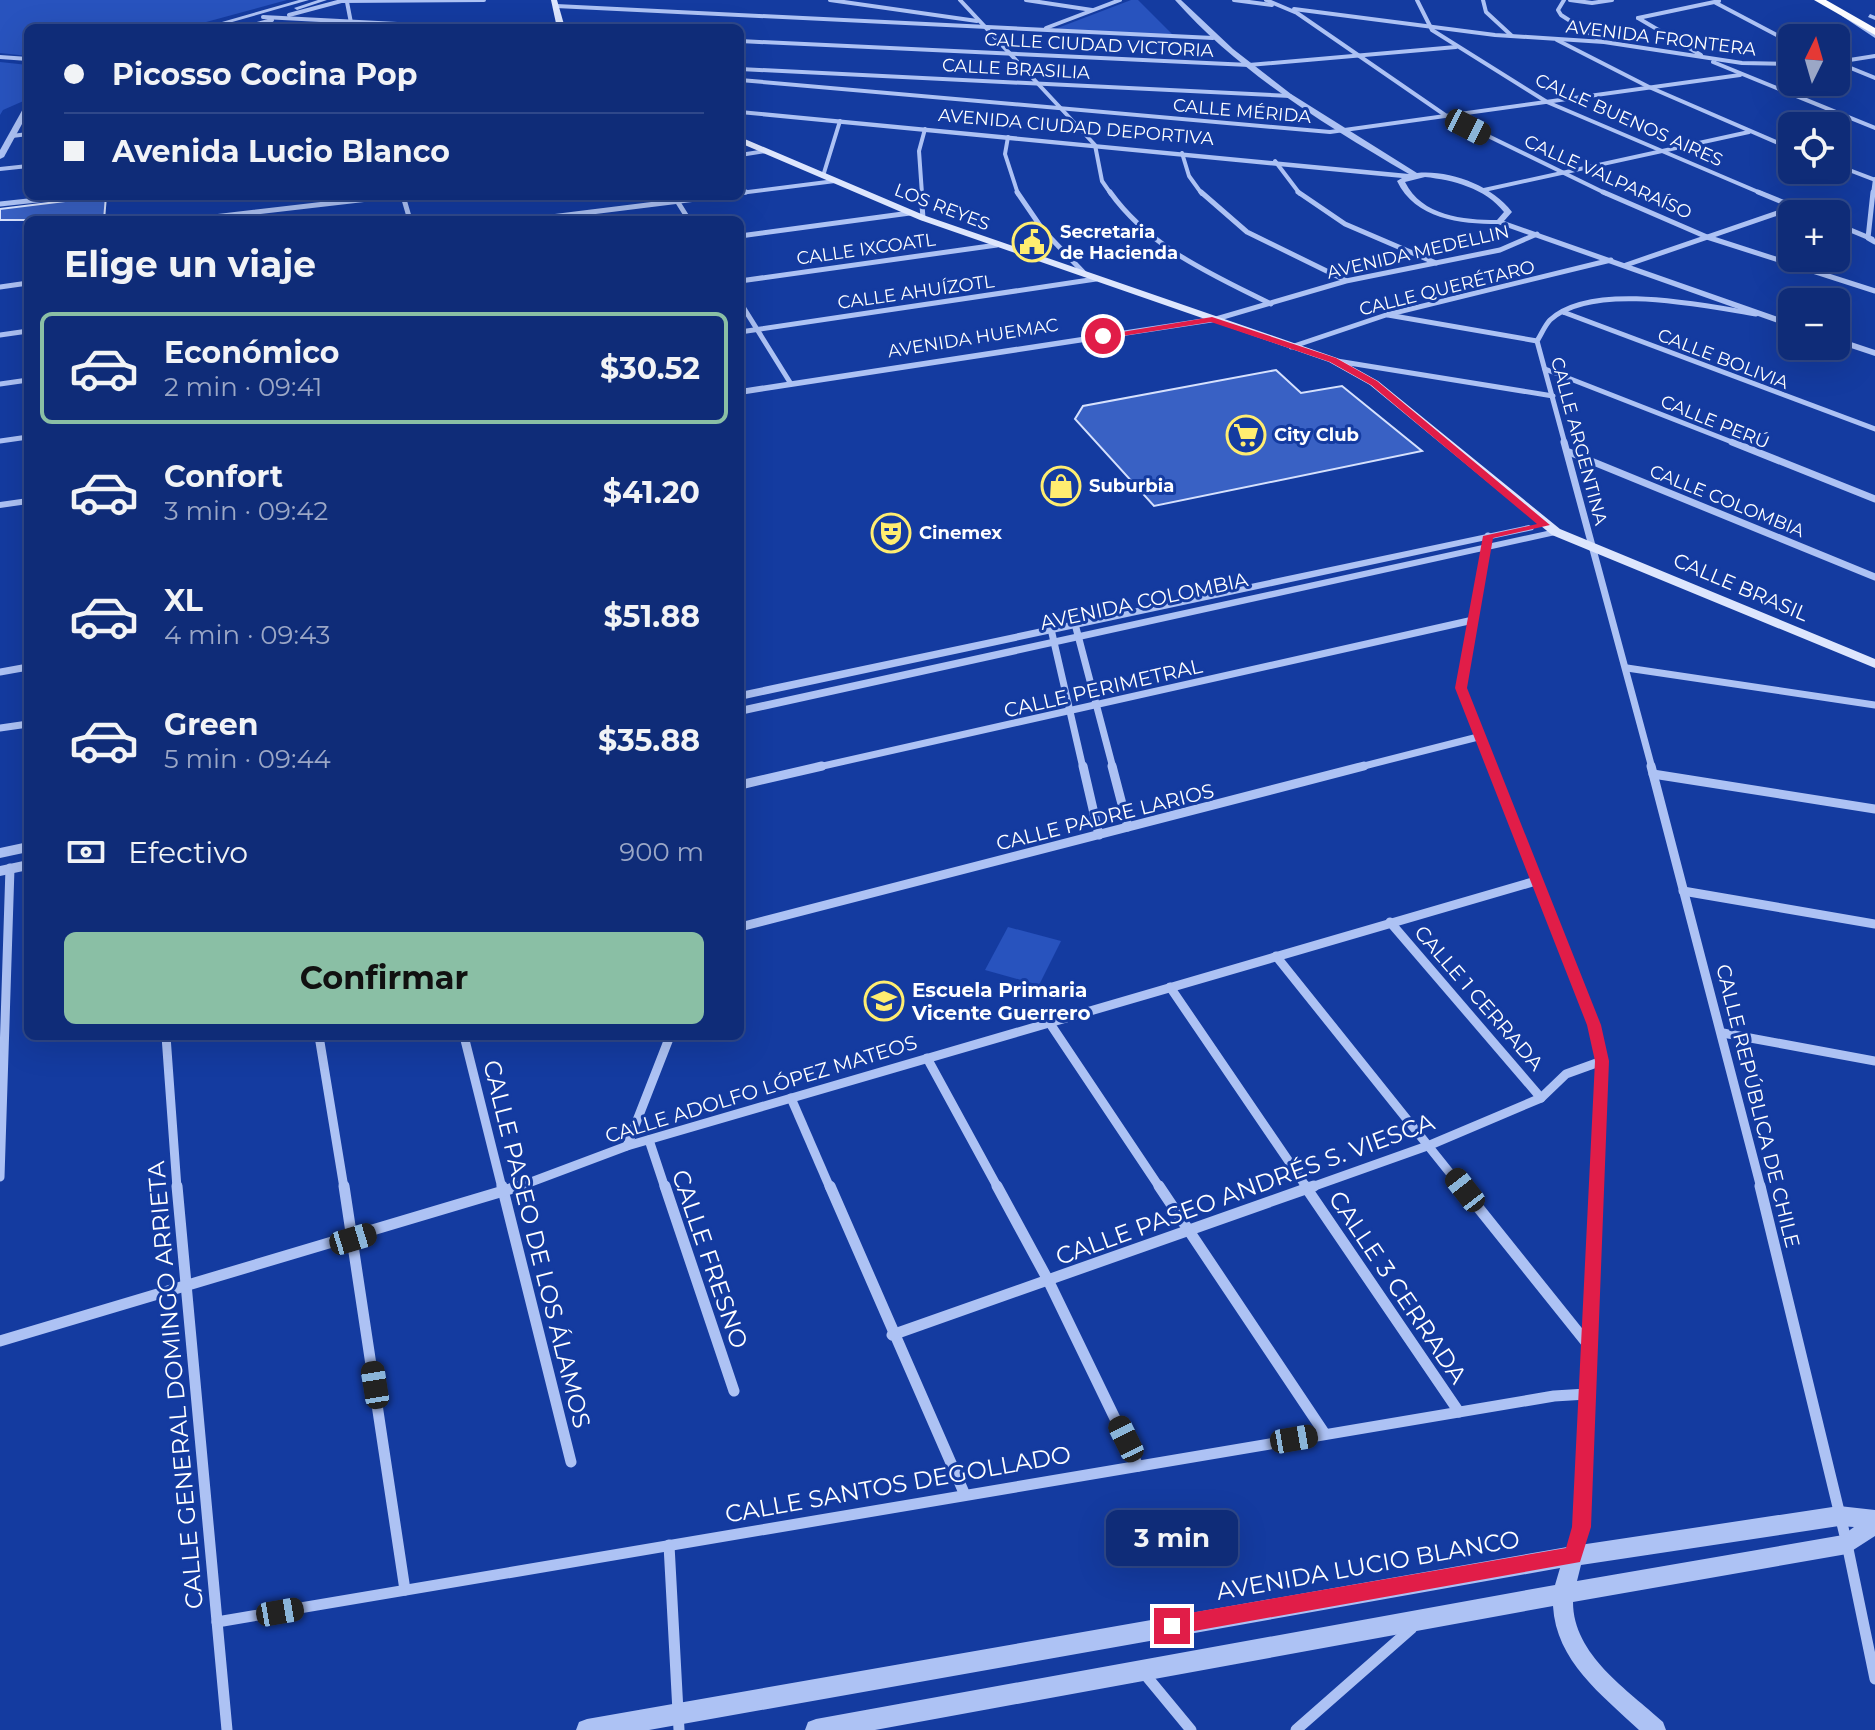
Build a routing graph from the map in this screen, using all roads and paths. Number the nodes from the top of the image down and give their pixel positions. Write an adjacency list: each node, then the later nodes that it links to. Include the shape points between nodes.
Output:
1 (306, 0): 28 (street)
2 (324, 0): 23 (street)
3 (484, 0): 18 (street)
4 (830, 0): 26 (street)
5 (960, 0): 26 (street)
6 (1026, 0): 22 (street)
7 (1120, 0): 22 (street)
8 (1178, 0): 39 (street)
9 (1234, 0): 21 (street)
10 (1266, 0): 21 (street, CALLE VALPARAÍSO)
11 (1417, 0): 33 (street)
12 (1483, 0): 38 (street, via 1486,12)
13 (1567, 0): 14 (street); 42 (street, via 1558,10 1561,15)
14 (1612, 0)
15 (1819, 0): 36 (highway)
16 (1842, 0): 25 (highway)
17 (345, 1): 18 (street); 24 (street); 27 (street)
18 (410, 1)
19 (1718, 2): 37 (street); 48 (street, via 1638,18)
20 (555, 3): 32 (main road); 34 (street)
21 (1288, 8): 33 (street, AVENIDA FRONTERA); 47 (street, CALLE VALPARAÍSO)
22 (1093, 10): 35 (street)
23 (263, 17): 24 (street); 29 (street)
24 (279, 18): 27 (street); 30 (street)
25 (1873, 18)
26 (978, 21): 34 (street)
27 (350, 22): 31 (street)
28 (219, 24)
29 (238, 24)
30 (257, 24)
31 (391, 24)
32 (560, 24)
33 (1426, 25): 38 (street, AVENIDA FRONTERA); 43 (street, CALLE BUENOS AIRES)
34 (983, 27): 35 (street); 44 (street)
35 (1042, 30): 39 (street)
36 (1875, 34)
37 (1778, 35)
38 (1513, 36): 40 (street, AVENIDA FRONTERA)
39 (1213, 38): 52 (street)
40 (1555, 39): 42 (street, AVENIDA FRONTERA); 59 (street)
41 (744, 41): 44 (street, CALLE CIUDAD VICTORIA)
42 (1604, 42): 48 (street, AVENIDA FRONTERA)
43 (1456, 47): 47 (street, CALLE CIUDAD VICTORIA); 61 (street, CALLE BUENOS AIRES)
44 (1008, 54): 52 (street, CALLE CIUDAD VICTORIA); 58 (street)
45 (1875, 56): 50 (street)
46 (0, 57): 49 (street)
47 (1356, 57): 52 (street, CALLE CIUDAD VICTORIA); 64 (street, CALLE VALPARAÍSO)
48 (1707, 58): 51 (street, AVENIDA FRONTERA); 55 (street)
49 (24, 59)
50 (1850, 60)
51 (1778, 63)
52 (1249, 65): 60 (street)
53 (1850, 68): 56 (street)
54 (744, 69): 58 (street, CALLE BRASILIA)
55 (1740, 75): 59 (street, CALLE MÉRIDA); 67 (street)
56 (1875, 78)
57 (744, 80): 62 (street, CALLE MÉRIDA)
58 (1036, 85): 60 (street, CALLE BRASILIA); 62 (street)
59 (1649, 87): 61 (street, CALLE MÉRIDA); 70 (street)
60 (1290, 96): 69 (street)
61 (1547, 102): 64 (street, CALLE MÉRIDA); 78 (street, CALLE BUENOS AIRES)
62 (1061, 109): 69 (street, CALLE MÉRIDA); 76 (street)
63 (744, 114): 66 (street, AVENIDA CIUDAD DEPORTIVA)
64 (1445, 115): 69 (street, CALLE MÉRIDA); 86 (street, CALLE VALPARAÍSO)
65 (24, 117): 72 (street)
66 (839, 123): 68 (street, AVENIDA CIUDAD DEPORTIVA); 88 (street)
67 (1875, 128)
68 (924, 131): 73 (street, AVENIDA CIUDAD DEPORTIVA); 103 (street, via 919,151)
69 (1340, 131): 87 (street)
70 (1749, 132): 75 (street); 78 (street)
71 (24, 134): 72 (street)
72 (12, 136): 81 (street)
73 (1006, 139): 76 (street, AVENIDA CIUDAD DEPORTIVA); 115 (street, via 1004,161 1029,211)
74 (744, 142): 77 (main road, LOS REYES)
75 (1778, 143)
76 (1096, 147): 80 (street, AVENIDA CIUDAD DEPORTIVA); 121 (street, via 1109,194 1150,237 1178,258)
77 (766, 151): 79 (street); 88 (main road, LOS REYES)
78 (1657, 152): 86 (street); 97 (street, CALLE BUENOS AIRES)
79 (744, 154)
80 (1182, 155): 82 (street, AVENIDA CIUDAD DEPORTIVA); 117 (street, via 1197,189 1239,226)
81 (0, 157)
82 (1276, 164): 87 (street, AVENIDA CIUDAD DEPORTIVA); 91 (street, AVENIDA CIUDAD DEPORTIVA); 113 (street, via 1290,185 1318,208)
83 (24, 166): 84 (street)
84 (0, 169)
85 (1850, 171): 89 (street)
86 (1560, 174): 92 (street); 108 (street, CALLE VALPARAÍSO)
87 (1413, 175): 91 (street); 92 (street)
88 (823, 176): 90 (main road, LOS REYES)
89 (1874, 180): 109 (street)
90 (835, 181): 93 (street); 99 (main road, LOS REYES)
91 (1401, 181): 104 (street, via 1411,199 1438,213)
92 (1484, 190): 104 (street, via 1508,212)
93 (744, 192)
94 (37, 200): 98 (street)
95 (360, 200): 101 (street)
96 (669, 200): 102 (street)
97 (1778, 200)
98 (0, 204)
99 (910, 213): 103 (main road, LOS REYES); 107 (street)
100 (1778, 213): 108 (street)
101 (222, 216)
102 (555, 216)
103 (923, 218): 111 (main road, LOS REYES)
104 (1499, 222): 106 (street)
105 (1850, 230): 109 (street)
106 (1537, 234): 112 (street); 113 (street, AVENIDA MEDELLIN, via 1510,247)
107 (744, 235)
108 (1707, 237): 114 (street); 120 (street, CALLE VALPARAÍSO)
109 (1868, 238): 110 (street)
110 (1875, 241)
111 (997, 245): 115 (main road, LOS REYES); 116 (street, CALLE IXCOATL)
112 (1611, 260): 114 (street); 125 (street, CALLE QUERÉTARO)
113 (1437, 264): 117 (street, AVENIDA MEDELLIN)
114 (1626, 265): 124 (street)
115 (1091, 277): 126 (main road, LOS REYES); 128 (street, CALLE AHUÍZOTL)
116 (744, 280)
117 (1346, 281): 121 (street, AVENIDA MEDELLIN)
118 (24, 284): 119 (street)
119 (0, 287)
120 (1875, 291)
121 (1271, 304): 126 (street, AVENIDA MEDELLIN)
122 (744, 308): 128 (street)
123 (1563, 312): 124 (street, via 1628,299); 132 (street, CALLE ARGENTINA, via 1541,326); 143 (street, CALLE BOLIVIA)
124 (1756, 314): 127 (street)
125 (1386, 315): 132 (street); 134 (street, CALLE QUERÉTARO)
126 (1212, 320): 134 (main road, LOS REYES); 140 (street, AVENIDA HUEMAC)
127 (1778, 321)
128 (757, 329): 129 (street, CALLE AHUÍZOTL); 140 (street)
129 (744, 331)
130 (24, 332): 131 (street)
131 (0, 335)
132 (1537, 341): 137 (street, CALLE ARGENTINA)
133 (1850, 345): 135 (street)
134 (1291, 347): 136 (main road, LOS REYES)
135 (1875, 353)
136 (1333, 360): 142 (street); 150 (main road, LOS REYES, via 1374,383)
137 (1545, 369): 142 (street, CALLE ARGENTINA); 147 (street, CALLE PERÚ)
138 (24, 381): 139 (street)
139 (0, 384)
140 (791, 384): 141 (street, AVENIDA HUEMAC)
141 (744, 391)
142 (1553, 396): 146 (street, CALLE ARGENTINA)
143 (1875, 429)
144 (24, 438): 145 (street)
145 (0, 441)
146 (1569, 452): 152 (street, CALLE ARGENTINA); 153 (street, CALLE COLOMBIA)
147 (1875, 499)
148 (24, 502): 149 (street)
149 (0, 505)
150 (1550, 528): 151 (street, AVENIDA COLOMBIA); 152 (main road, LOS REYES)
151 (1488, 541): 154 (street); 155 (street, AVENIDA COLOMBIA)
152 (1592, 546): 157 (main road, CALLE BRASIL); 159 (street, CALLE REPÚBLICA DE CHILE)
153 (1875, 577)
154 (1473, 620): 163 (street, CALLE PERIMETRAL); 168 (street, via 1461,688)
155 (1077, 630): 156 (street, AVENIDA COLOMBIA); 163 (street)
156 (1052, 636): 161 (street, AVENIDA COLOMBIA); 164 (street, AVENIDA COLOMBIA); 165 (street)
157 (1875, 664)
158 (24, 668): 160 (street)
159 (1627, 668): 162 (street); 169 (street, CALLE REPÚBLICA DE CHILE)
160 (0, 672)
161 (744, 695)
162 (1875, 705)
163 (1094, 706): 165 (street, CALLE PERIMETRAL); 172 (street)
164 (744, 710)
165 (1068, 712): 170 (street, CALLE PERIMETRAL); 173 (street)
166 (24, 725): 167 (street)
167 (0, 728)
168 (1478, 737): 172 (street, CALLE PADRE LARIOS); 177 (street)
169 (1653, 774): 171 (street); 178 (street, CALLE REPÚBLICA DE CHILE)
170 (744, 784)
171 (1875, 809)
172 (1128, 827): 173 (street, CALLE PADRE LARIOS)
173 (1099, 835): 181 (street, CALLE PADRE LARIOS)
174 (24, 848): 175 (street)
175 (0, 853)
176 (5, 870): 195 (street)
177 (1536, 881): 179 (street, CALLE ADOLFO LÓPEZ MATEOS); 191 (street, via 1594,1025)
178 (1683, 891): 180 (street); 185 (street, CALLE REPÚBLICA DE CHILE)
179 (1390, 922): 182 (street, CALLE ADOLFO LÓPEZ MATEOS); 194 (street, CALLE 1 CERRADA)
180 (1875, 924)
181 (744, 926)
182 (1276, 956): 183 (street, CALLE ADOLFO LÓPEZ MATEOS); 197 (street)
183 (1170, 987): 184 (street, CALLE ADOLFO LÓPEZ MATEOS); 200 (street, CALLE 3 CERRADA)
184 (1049, 1022): 190 (street, CALLE ADOLFO LÓPEZ MATEOS); 202 (street)
185 (1723, 1033): 192 (street); 216 (street, CALLE REPÚBLICA DE CHILE)
186 (166, 1040): 205 (street, CALLE GENERAL DOMINGO ARRIETA)
187 (320, 1040): 203 (street)
188 (465, 1040): 201 (street, CALLE PASEO DE LOS ÁLAMOS)
189 (668, 1040): 198 (street)
190 (927, 1058): 193 (street, CALLE ADOLFO LÓPEZ MATEOS); 204 (street)
191 (1602, 1061): 194 (street, CALLE PASEO ANDRÉS S. VIESCA, via 1566,1074); 208 (street)
192 (1875, 1061)
193 (791, 1098): 196 (street, CALLE ADOLFO LÓPEZ MATEOS); 206 (street)
194 (1541, 1098): 197 (street, CALLE PASEO ANDRÉS S. VIESCA)
195 (1, 1124): 199 (street)
196 (649, 1140): 198 (street, CALLE ADOLFO LÓPEZ MATEOS); 209 (street, CALLE FRESNO)
197 (1430, 1145): 200 (street, CALLE PASEO ANDRÉS S. VIESCA); 208 (street)
198 (627, 1146): 201 (street, CALLE ADOLFO LÓPEZ MATEOS)
199 (0, 1177)
200 (1308, 1190): 202 (street, CALLE PASEO ANDRÉS S. VIESCA); 211 (street, CALLE 3 CERRADA)
201 (504, 1192): 203 (street, CALLE ADOLFO LÓPEZ MATEOS); 213 (street, CALLE PASEO DE LOS ÁLAMOS)
202 (1188, 1231): 204 (street, CALLE PASEO ANDRÉS S. VIESCA); 212 (street)
203 (353, 1239): 205 (street, CALLE ADOLFO LÓPEZ MATEOS); 221 (street)
204 (1048, 1280): 206 (street, CALLE PASEO ANDRÉS S. VIESCA); 214 (street)
205 (184, 1289): 207 (street, CALLE ADOLFO LÓPEZ MATEOS); 224 (street, CALLE GENERAL DOMINGO ARRIETA)
206 (892, 1335): 215 (street)
207 (0, 1341)
208 (1590, 1347): 210 (street)
209 (734, 1391)
210 (1587, 1394): 211 (street, CALLE SANTOS DEGOLLADO); 220 (street, via 1581,1527)
211 (1459, 1412): 212 (street, CALLE SANTOS DEGOLLADO)
212 (1325, 1434): 214 (street, CALLE SANTOS DEGOLLADO)
213 (571, 1462)
214 (1138, 1466): 215 (street, CALLE SANTOS DEGOLLADO)
215 (965, 1495): 219 (street, CALLE SANTOS DEGOLLADO)
216 (1839, 1516): 217 (street, AVENIDA LUCIO BLANCO); 218 (street, CALLE REPÚBLICA DE CHILE); 220 (street, AVENIDA LUCIO BLANCO)
217 (1875, 1522): 218 (street, AVENIDA LUCIO BLANCO)
218 (1847, 1544): 222 (street, AVENIDA LUCIO BLANCO); 226 (street, CALLE REPÚBLICA DE CHILE)
219 (669, 1545): 221 (street, CALLE SANTOS DEGOLLADO); 227 (street)
220 (1573, 1556): 222 (street); 227 (street, AVENIDA LUCIO BLANCO)
221 (405, 1590): 224 (street, CALLE SANTOS DEGOLLADO)
222 (1564, 1595): 223 (street, AVENIDA LUCIO BLANCO); 234 (street, via 1573,1644)
223 (1424, 1618): 225 (street, AVENIDA LUCIO BLANCO); 233 (street)
224 (217, 1622): 229 (street, CALLE GENERAL DOMINGO ARRIETA)
225 (1142, 1671): 228 (street, AVENIDA LUCIO BLANCO); 232 (street)
226 (1875, 1679)
227 (678, 1721): 230 (street, AVENIDA LUCIO BLANCO)
228 (852, 1726): 231 (street, AVENIDA LUCIO BLANCO)
229 (227, 1730)
230 (587, 1730)
231 (816, 1730)
232 (1191, 1730)
233 (1296, 1730)
234 (1655, 1730)

